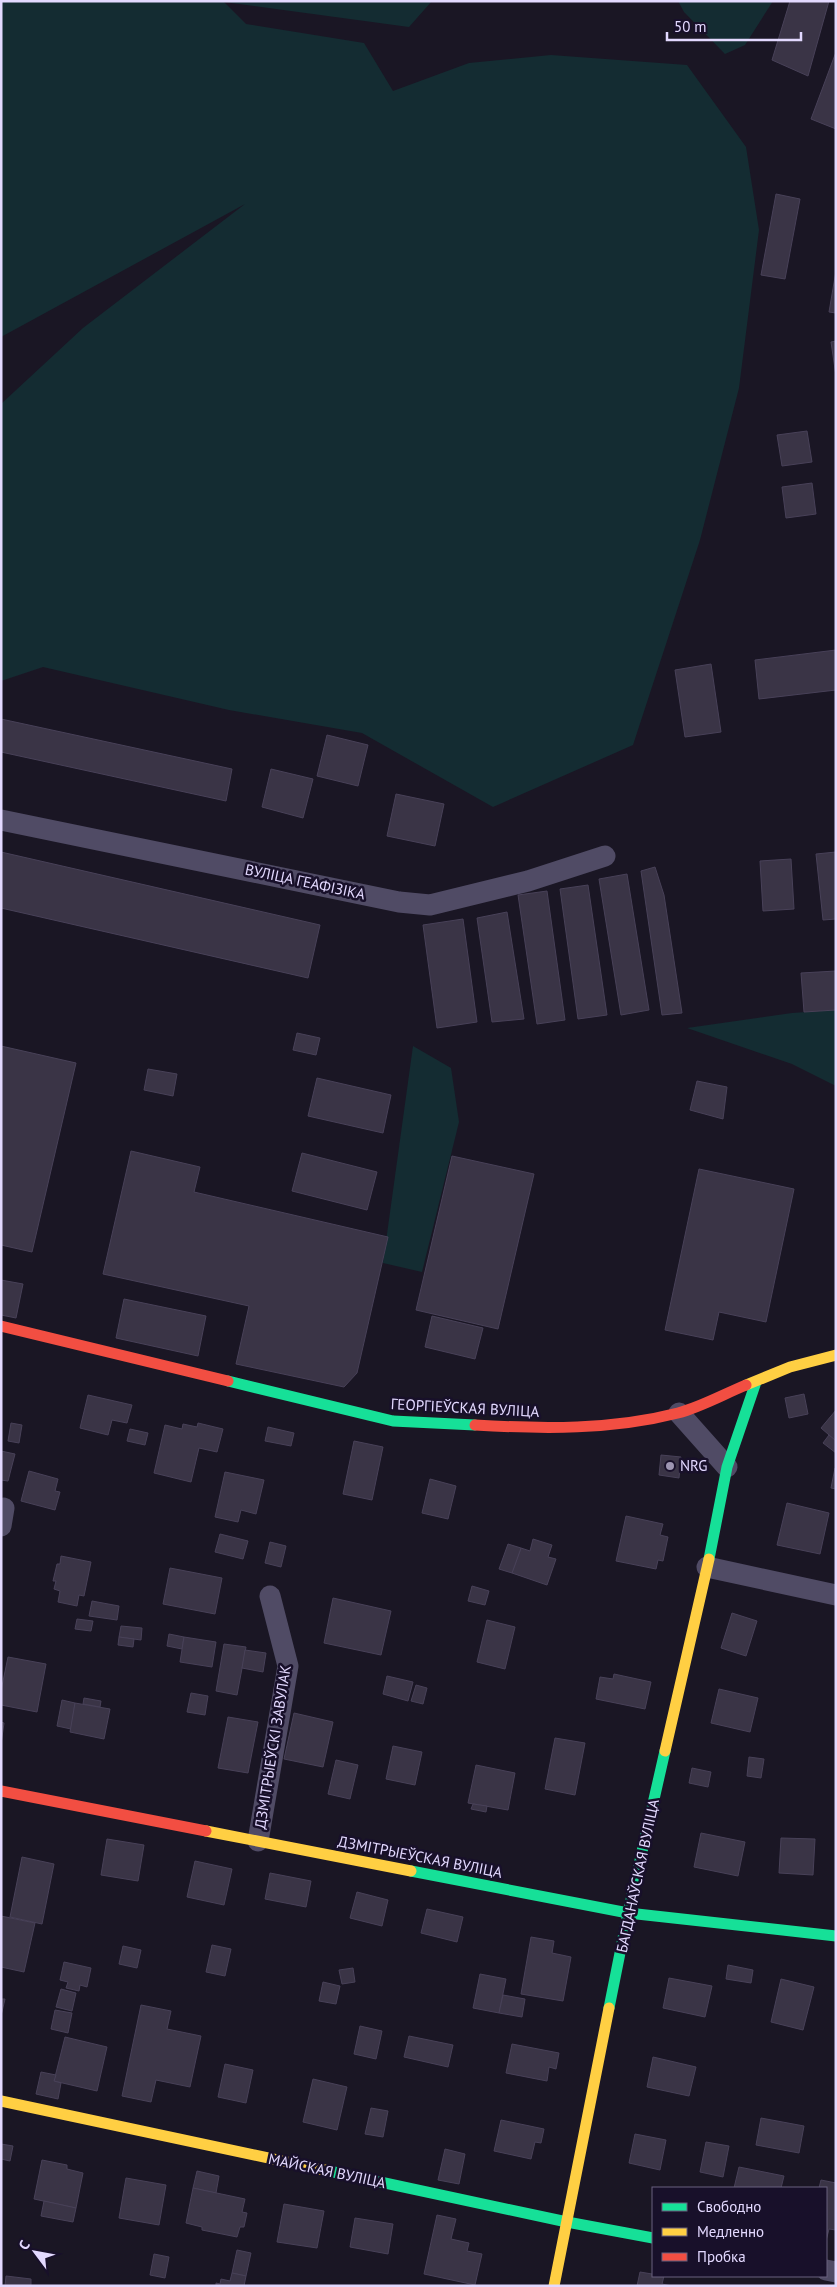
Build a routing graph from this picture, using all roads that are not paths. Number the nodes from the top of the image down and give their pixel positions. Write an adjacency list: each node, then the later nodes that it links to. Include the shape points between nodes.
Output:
1 (1, 820): 2 (street, ВУЛІЦА ГЕАФІЗІКА, via 399,902 430,905 528,881)
2 (605, 856)
3 (1, 1326): 6 (street, ГЕОРГІЕЎСКАЯ ВУЛІЦА, via 393,1421 569,1428)
4 (836, 1355): 5 (street, ГЕОРГІЕЎСКАЯ ВУЛІЦА, via 790,1367)
5 (756, 1382): 6 (street, ГЕОРГІЕЎСКАЯ ВУЛІЦА); 7 (street, БАГДАНАЎСКАЯ ВУЛІЦА)
6 (679, 1413): 7 (street)
7 (727, 1467): 8 (street, БАГДАНАЎСКАЯ ВУЛІЦА)
8 (707, 1567): 9 (street); 13 (street, БАГДАНАЎСКАЯ ВУЛІЦА)
9 (836, 1595)
10 (270, 1596): 12 (street, ДЗМІТРЫЕЎСКІ ЗАВУЛАК, via 288,1666)
11 (1, 1791): 12 (street, ДЗМІТРЫЕЎСКАЯ ВУЛІЦА)
12 (258, 1841): 13 (street, ДЗМІТРЫЕЎСКАЯ ВУЛІЦА)
13 (628, 1913): 14 (street, ДЗМІТРЫЕЎСКАЯ ВУЛІЦА); 16 (street, БАГДАНАЎСКАЯ ВУЛІЦА)
14 (836, 1936)
15 (1, 2102): 16 (street, МАЙСКАЯ ВУЛІЦА)
16 (567, 2222): 17 (street, МАЙСКАЯ ВУЛІЦА); 18 (street, БАГДАНАЎСКАЯ ВУЛІЦА)
17 (652, 2238)
18 (554, 2286)

